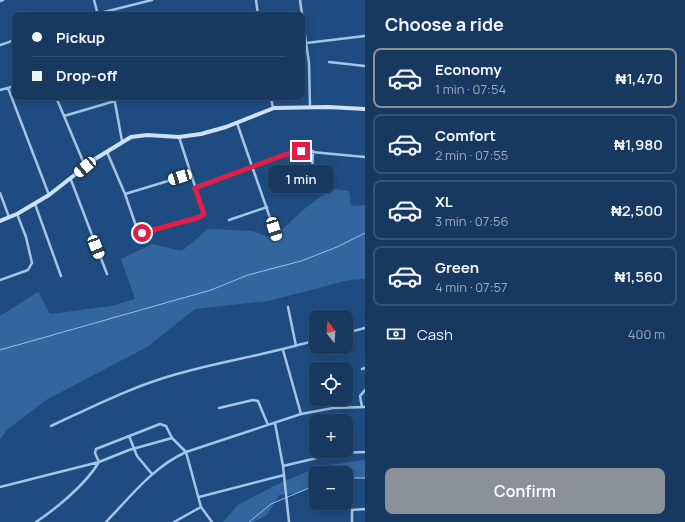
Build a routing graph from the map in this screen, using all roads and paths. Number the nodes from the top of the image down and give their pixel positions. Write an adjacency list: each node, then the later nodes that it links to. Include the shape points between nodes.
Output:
1 (3, 0): 7 (street)
2 (94, 0): 8 (street)
3 (148, 0): 4 (street); 9 (street)
4 (152, 0)
5 (256, 0): 10 (street)
6 (300, 0): 11 (street)
7 (0, 1)
8 (97, 12)
9 (105, 12)
10 (258, 12)
11 (302, 12)
12 (305, 36): 15 (street)
13 (365, 36): 15 (street)
14 (12, 41): 16 (street)
15 (306, 43): 27 (street)
16 (0, 44)
17 (329, 62): 18 (street)
18 (365, 66)
19 (12, 87): 20 (street)
20 (8, 88): 21 (street); 22 (street)
21 (0, 90)
22 (12, 98)
23 (13, 100): 45 (street)
24 (57, 100): 30 (street)
25 (272, 100): 28 (street)
26 (115, 101): 30 (street); 33 (street)
27 (310, 107): 28 (street); 29 (street)
28 (274, 108): 31 (street)
29 (365, 109)
30 (64, 116): 38 (street)
31 (237, 123): 32 (street, via 201,134); 37 (street)
32 (179, 137): 33 (street, via 148,135); 40 (street)
33 (122, 141): 34 (street)
34 (107, 152): 38 (street); 44 (street)
35 (313, 152): 36 (street); 37 (street, via 301,151); 39 (street)
36 (365, 157)
37 (253, 166): 42 (street); 47 (street)
38 (85, 167): 41 (street)
39 (312, 173)
40 (191, 174): 42 (street); 44 (street)
41 (71, 180): 45 (street); 53 (street)
42 (195, 188): 44 (street, via 204,214 142,233 136,226)
43 (0, 193): 49 (street)
44 (125, 194)
45 (49, 195): 46 (street)
46 (35, 204): 48 (street); 54 (street)
47 (267, 207): 50 (street); 52 (street)
48 (17, 214): 49 (street); 55 (street, via 32,263 28,270)
49 (9, 217): 51 (street)
50 (229, 220)
51 (0, 221)
52 (277, 238)
53 (107, 274)
54 (62, 276)
55 (0, 280)
56 (288, 307): 60 (street)
57 (365, 328): 58 (street)
58 (353, 331)
59 (309, 342): 60 (street)
60 (296, 346): 61 (street)
61 (283, 350): 65 (street); 68 (street, via 163,378 99,403)
62 (365, 390): 63 (street, via 360,396)
63 (364, 407): 65 (street, via 333,408)
64 (219, 408): 67 (street, via 258,401)
65 (301, 414): 66 (street)
66 (275, 423): 67 (street); 75 (street)
67 (268, 425): 72 (street)
68 (51, 426)
69 (129, 436): 70 (street, via 160,424 166,426); 71 (street); 74 (street, via 96,449)
70 (172, 438): 71 (street); 72 (street)
71 (134, 449): 74 (street); 76 (street)
72 (186, 452): 76 (street, via 164,463); 79 (street)
73 (365, 452): 75 (street, via 338,453)
74 (99, 462): 78 (street); 82 (street, via 82,483)
75 (283, 466): 77 (street)
76 (152, 474): 83 (street)
77 (284, 475): 79 (street); 86 (street)
78 (0, 487)
79 (199, 497): 80 (street)
80 (202, 507): 84 (street); 85 (street)
81 (365, 509): 87 (street, via 352,510)
82 (36, 522)
83 (106, 522)
84 (174, 522)
85 (212, 522)
86 (289, 522)
87 (352, 522)

